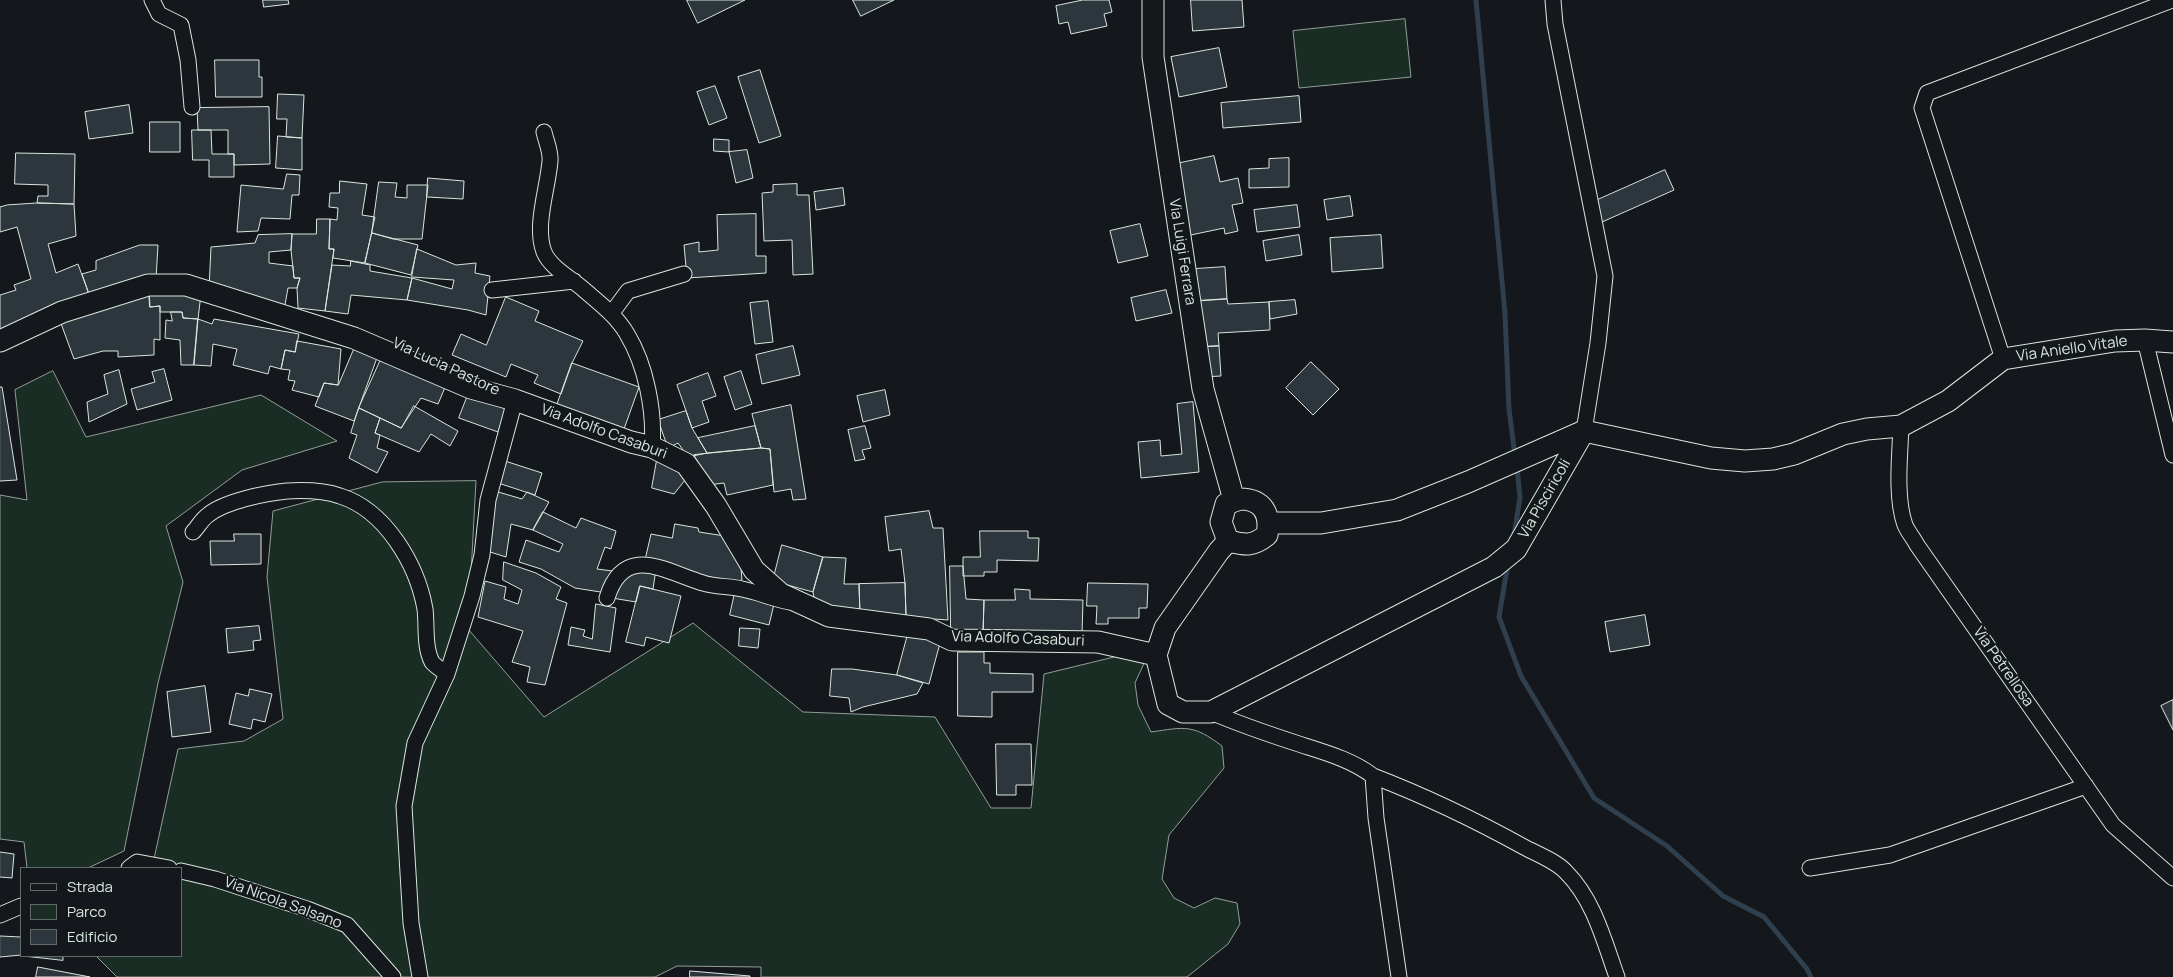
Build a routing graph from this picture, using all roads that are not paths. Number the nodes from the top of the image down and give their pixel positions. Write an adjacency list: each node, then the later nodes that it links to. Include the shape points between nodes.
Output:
1 (152, 0): 5 (street, via 159,14 181,25)
2 (1153, 0): 20 (street, Via Luigi Ferrara, via 1153,57 1203,389)
3 (1553, 0): 17 (street, via 1605,276 1598,343)
4 (2172, 0): 14 (street, via 1927,93 1922,108)
5 (192, 107)
6 (544, 132): 8 (street, via 550,160 540,230 544,252)
7 (684, 274): 10 (street, via 628,292)
8 (574, 281): 9 (street); 10 (street)
9 (492, 290)
10 (611, 314): 18 (street, via 627,334 643,372 654,426)
11 (2145, 340): 13 (street, Via Aniello Vitale); 14 (street, Via Aniello Vitale, via 2115,341); 19 (street)
12 (0, 341): 15 (street, Via Lucia Pastore, via 62,312 148,285 186,285 354,338 470,388)
13 (2173, 342)
14 (2003, 359): 16 (street, Via Aniello Vitale, via 1948,401)
15 (515, 400): 18 (street, Via Adolfo Casaburi); 27 (street, via 488,500 482,555 472,596)
16 (1901, 426): 17 (street, via 1843,434 1794,454 1745,461); 30 (street, Via Petrellosa, via 1899,471 1905,524)
17 (1579, 440): 21 (street, via 1544,447 1397,510 1321,523); 28 (street, Via Pisciricoli, via 1516,549 1494,567)
18 (652, 447): 25 (street, Via Adolfo Casaburi, via 686,464 716,506 754,570 782,594)
19 (2173, 455)
20 (1234, 500): 21 (street, via 1255,501 1266,510); 23 (street, via 1226,504 1222,514)
21 (1269, 523): 23 (street, via 1267,535 1259,541 1244,545)
22 (193, 532): 27 (street, via 208,514 266,493 317,491 341,496 362,507 389,532 413,571 424,609 432,662)
23 (1228, 541): 26 (street, via 1165,628)
24 (608, 598): 25 (street, via 611,585 622,572 635,566 653,564 705,584 743,589 770,599)
25 (804, 605): 26 (street, Via Adolfo Casaburi, via 829,616 929,629 952,640 1098,642)
26 (1156, 655): 28 (street, via 1168,704 1183,712)
27 (447, 674): 39 (street, via 415,743 404,806 411,923)
28 (1211, 712): 29 (street, via 1340,758)
29 (1373, 776): 40 (street); 41 (street, via 1492,830 1566,871 1597,920)
30 (2086, 786): 33 (street, via 1890,855); 35 (street, Via Petrellosa, via 2113,825)
31 (130, 867): 32 (street, via 137,862)
32 (164, 867)
33 (1810, 868)
34 (182, 871): 38 (street, Via Nicola Salsano, via 215,879 347,925)
35 (2173, 878)
36 (20, 906): 37 (street)
37 (0, 915)
38 (393, 977)
39 (420, 977)
40 (1399, 977)
41 (1617, 977)

